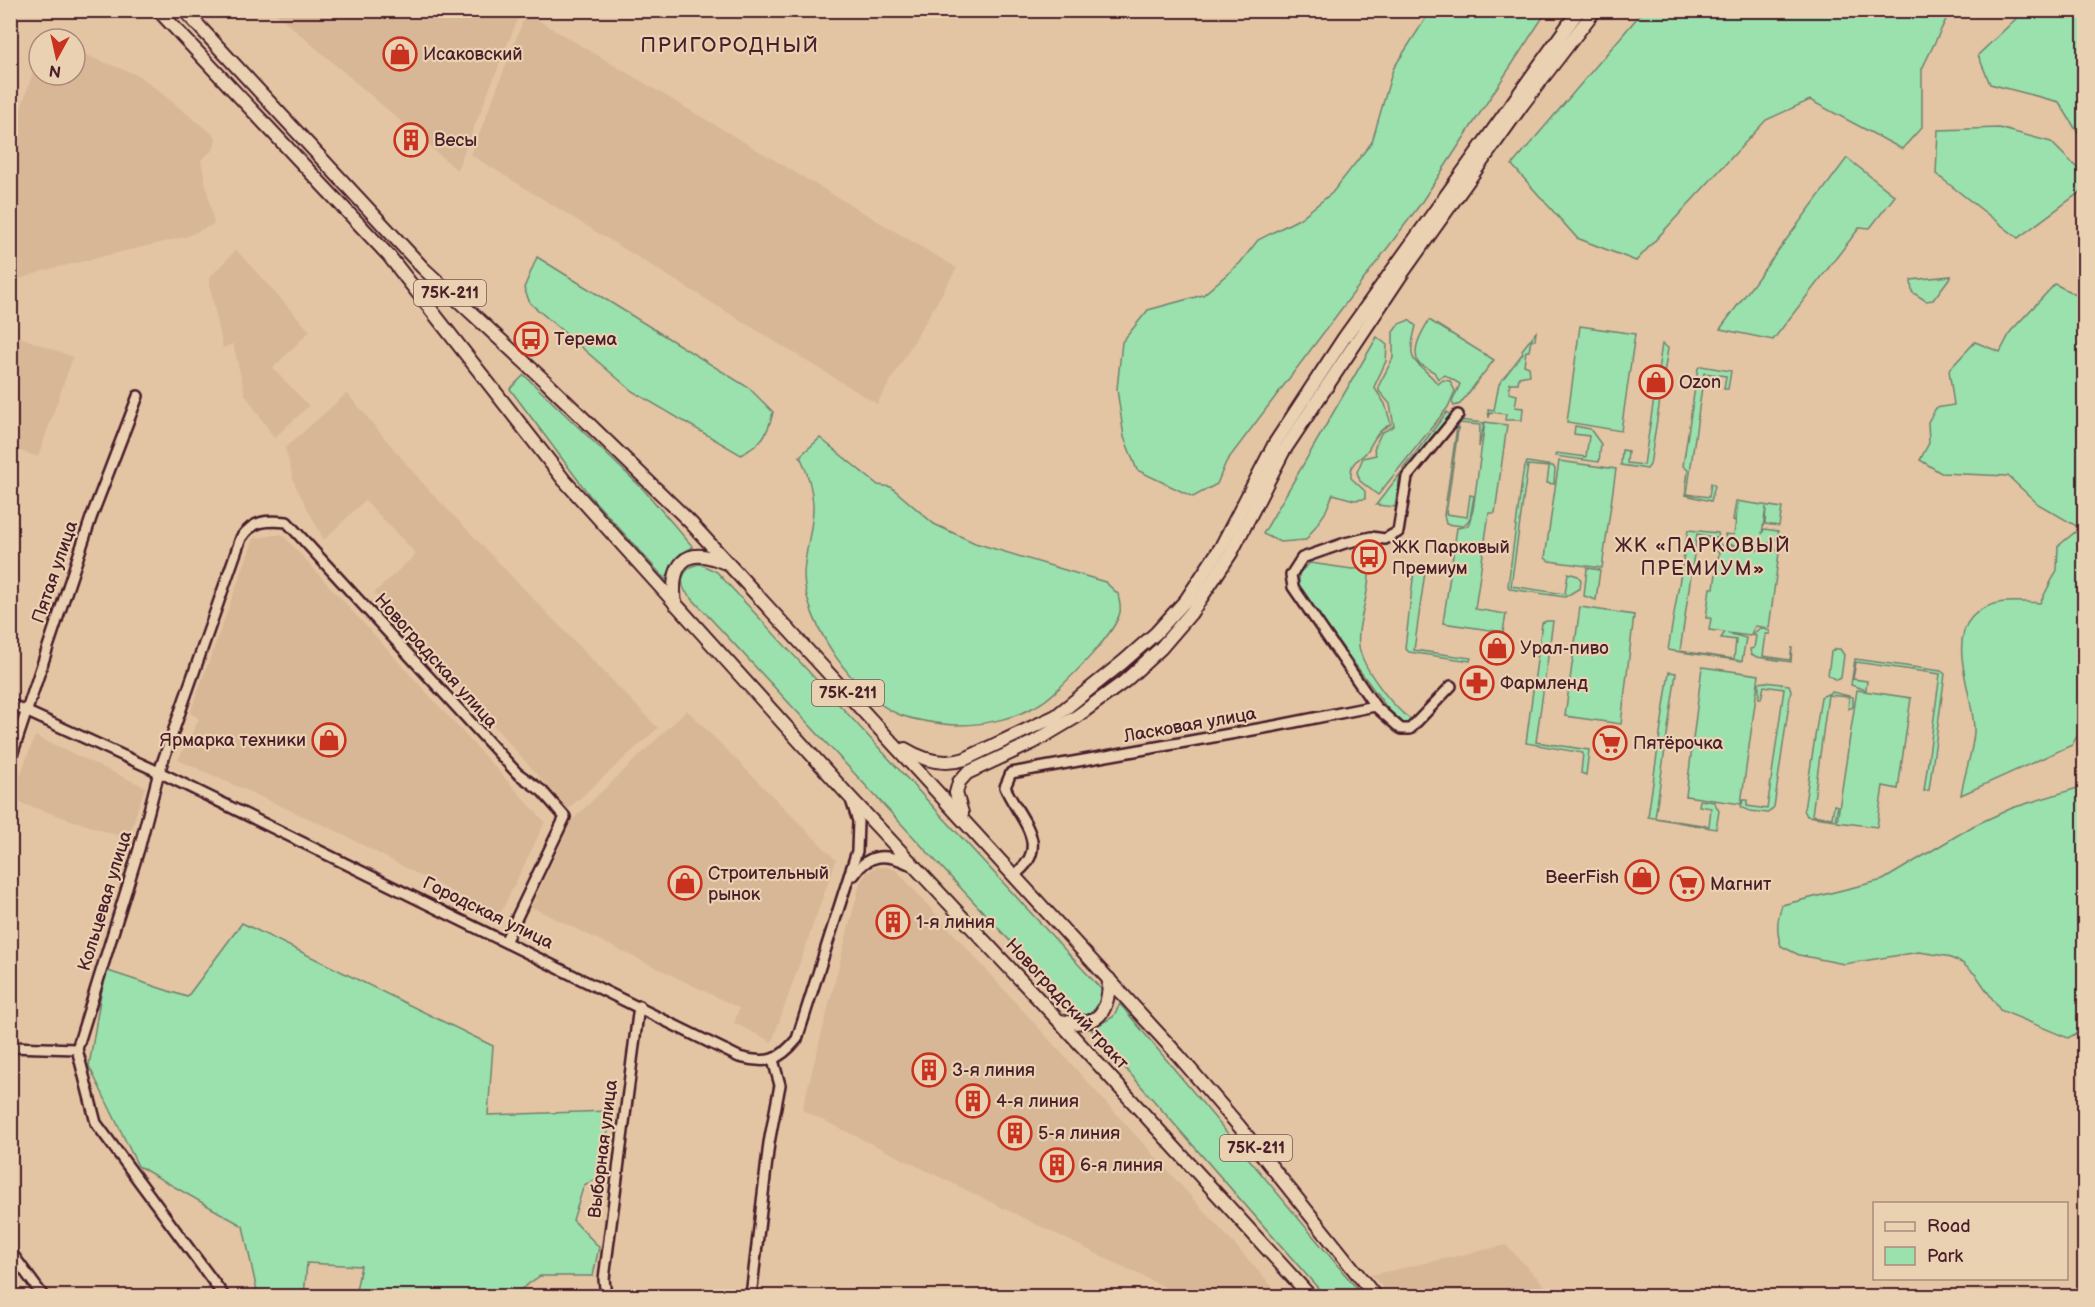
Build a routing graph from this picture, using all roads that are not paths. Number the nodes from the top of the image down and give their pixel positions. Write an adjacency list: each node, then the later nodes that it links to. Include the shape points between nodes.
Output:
1 (158, 10): 9 (main road, Новоградский тракт, via 389,256 564,480)
2 (184, 10): 8 (main road, 75К-211, via 423,268 547,383)
3 (1579, 10): 14 (main road, via 1344,338 1275,443 1221,547 1186,600 1156,633 1056,716 965,759 928,760)
4 (1595, 10): 18 (main road, via 1402,272 1283,452 1231,553 1191,613 1125,681 1076,717 1034,742 965,774 956,793)
5 (138, 396): 13 (street, Пятая улица, via 91,518)
6 (1458, 415): 12 (street, via 1407,477 1398,532 1392,537 1371,537 1302,558 1291,575 1293,586)
7 (287, 522): 16 (street, Кольцевая улица, via 268,520 249,526 241,538); 22 (street, Новоградская улица, via 517,773 542,791 565,817)
8 (729, 564): 9 (main road, via 710,556 695,555 683,560 673,586); 14 (main road, 75К-211)
9 (675, 604): 17 (main road, Новоградский тракт)
10 (1451, 686): 12 (street, via 1410,729 1401,729)
11 (10, 704): 13 (street, Городская улица)
12 (1375, 706): 20 (street, Ласковая улица, via 1011,773 1005,787 1032,831 1028,862)
13 (26, 711): 15 (street, Пятая улица); 16 (street, Городская улица)
14 (893, 743): 18 (main road, 75К-211)
15 (10, 761)
16 (159, 772): 22 (street, Городская улица); 27 (street, Кольцевая улица)
17 (846, 794): 19 (main road, Новоградский тракт); 21 (street, via 854,807 859,836)
18 (966, 822): 20 (main road, 75К-211)
19 (914, 866): 21 (street, via 898,858 869,859); 25 (main road, Новоградский тракт)
20 (1014, 875): 23 (main road, 75К-211)
21 (849, 882): 28 (street, via 797,1039)
22 (506, 940): 24 (street, Городская улица)
23 (1109, 979): 25 (main road, via 1104,1010 1094,1020 1078,1025); 35 (main road, 75К-211, via 1239,1126)
24 (639, 1006): 28 (street, Городская улица, via 739,1057 758,1062); 32 (street, Выборная улица, via 604,1279)
25 (1059, 1021): 34 (main road, Новоградский тракт)
26 (10, 1047): 27 (street)
27 (77, 1049): 31 (street, via 96,1123)
28 (773, 1060): 33 (street, via 780,1085 769,1143)
29 (10, 1251): 30 (street)
30 (43, 1296)
31 (224, 1296)
32 (606, 1296)
33 (751, 1296)
34 (1310, 1296)
35 (1375, 1296)

